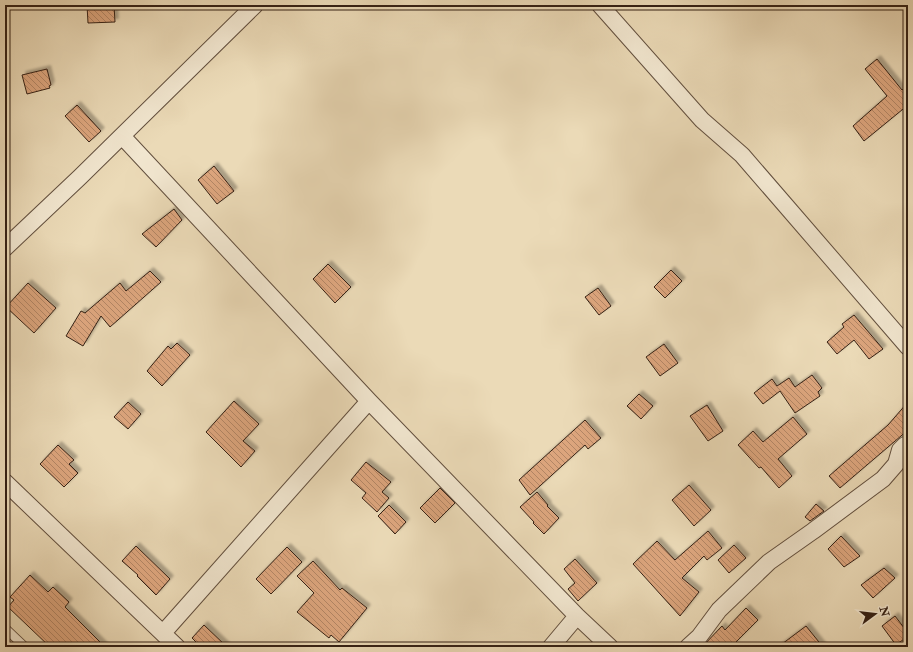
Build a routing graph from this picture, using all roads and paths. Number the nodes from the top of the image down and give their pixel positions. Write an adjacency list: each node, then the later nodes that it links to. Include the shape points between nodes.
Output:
1 (255, 5): 3 (street)
2 (600, 5): 5 (street, via 702,120 742,155)
3 (122, 136): 4 (street); 6 (street)
4 (5, 248)
5 (908, 347)
6 (369, 401): 9 (street); 11 (street)
7 (908, 446): 16 (street, via 905,445 900,450 896,464 883,479 769,562 719,610 699,637)
8 (5, 482): 11 (street)
9 (577, 616): 14 (street); 15 (street)
10 (5, 628): 12 (lane)
11 (163, 633): 13 (street)
12 (25, 647)
13 (177, 647)
14 (551, 647)
15 (610, 647)
16 (688, 647)

